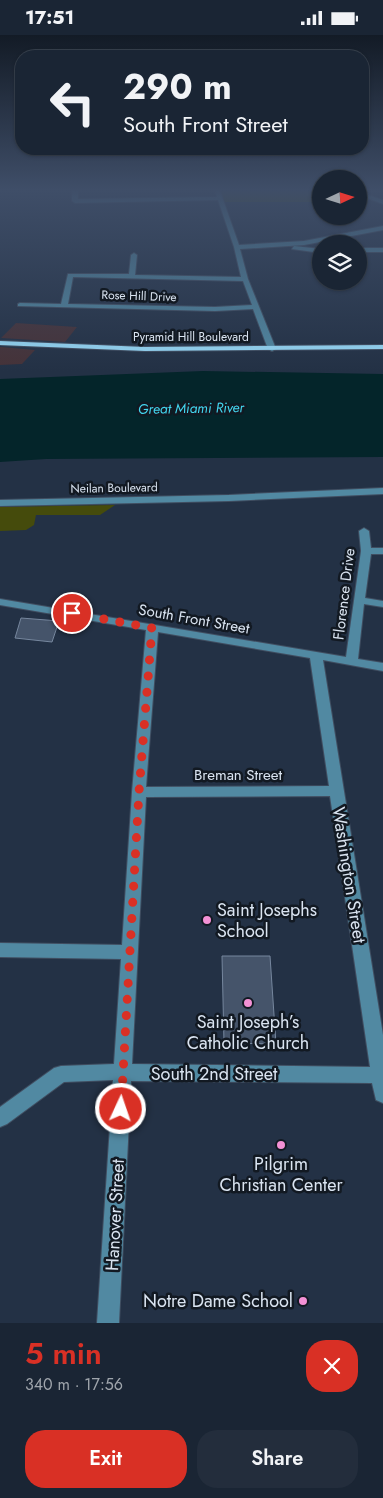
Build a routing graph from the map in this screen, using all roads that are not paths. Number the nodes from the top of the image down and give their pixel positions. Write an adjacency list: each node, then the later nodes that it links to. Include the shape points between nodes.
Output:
1 (238, 251): 4 (street)
2 (134, 255): 3 (street)
3 (132, 277): 4 (street); 6 (street, via 70,275)
4 (245, 279): 7 (street)
5 (20, 305): 6 (street, Rose Hill Drive)
6 (64, 305): 7 (street, Rose Hill Drive)
7 (256, 307): 10 (street)
8 (0, 343): 10 (main road, Pyramid Hill Boulevard, via 113,348)
9 (383, 347): 10 (main road, Pyramid Hill Boulevard)
10 (272, 349)
11 (383, 491): 12 (street, Neilan Boulevard)
12 (229, 498): 13 (street, Neilan Boulevard); 14 (street, Neilan Boulevard)
13 (383, 500)
14 (0, 503)
15 (364, 531): 16 (street, Florence Drive)
16 (366, 551): 17 (street); 18 (street, Florence Drive)
17 (383, 551)
18 (358, 600): 20 (street); 23 (street, Florence Drive)
19 (0, 602): 21 (street, South Front Street)
20 (383, 604)
21 (152, 628): 22 (street, South Front Street); 26 (street, Hanover Street)
22 (316, 657): 23 (street, South Front Street); 25 (street, Washington Street)
23 (351, 662): 24 (street, South Front Street)
24 (383, 667)
25 (337, 791): 26 (street, Breman Street); 30 (street, Washington Street)
26 (139, 792): 28 (street, Hanover Street)
27 (0, 950): 28 (street)
28 (130, 952): 29 (street, Hanover Street)
29 (124, 1073): 30 (street, South 2nd Street); 31 (street, South 2nd Street, via 61,1074); 32 (street, Hanover Street)
30 (382, 1081)
31 (0, 1118)
32 (108, 1323)

